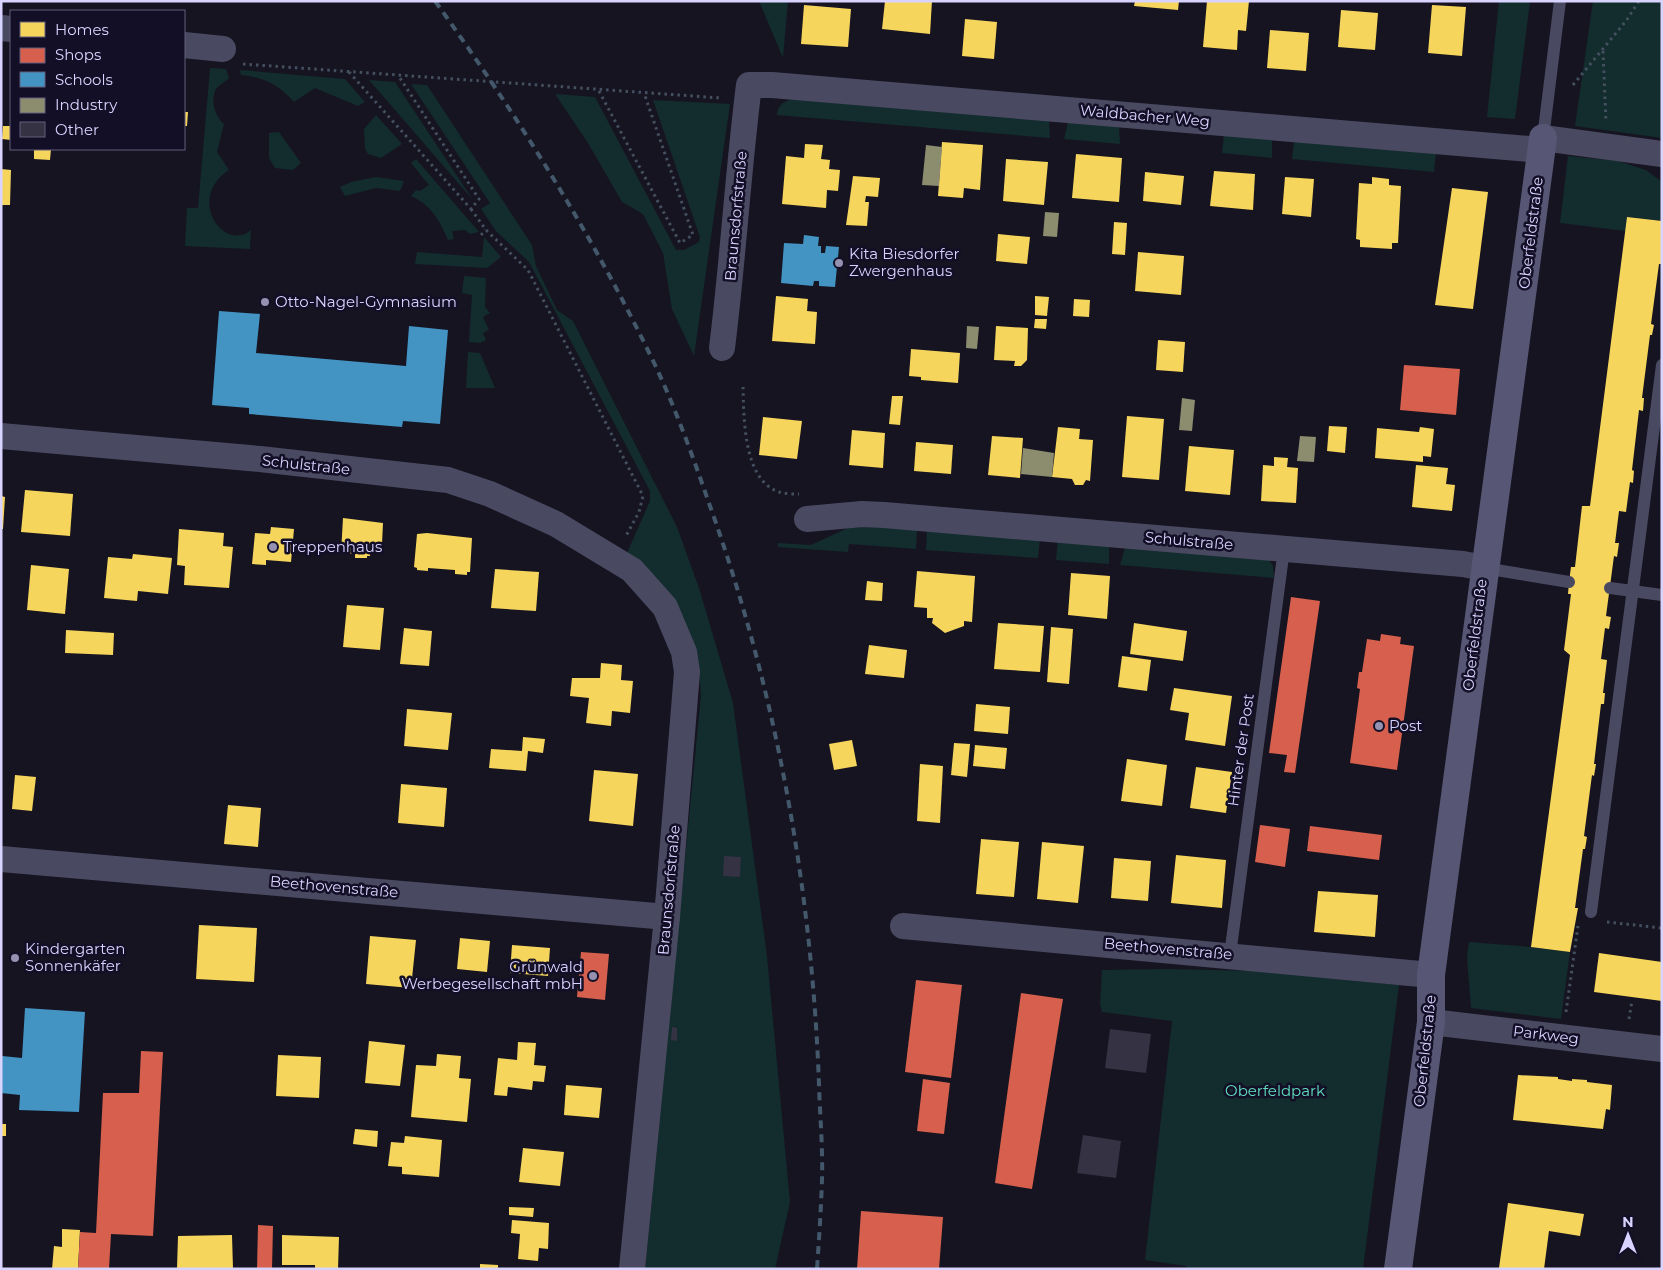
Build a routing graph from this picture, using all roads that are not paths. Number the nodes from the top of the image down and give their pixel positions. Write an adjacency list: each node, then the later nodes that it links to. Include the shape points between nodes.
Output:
1 (1560, 1): 5 (lane, Oberfeldstraße)
2 (185, 45): 3 (street)
3 (232, 56)
4 (750, 85): 5 (street, Waldbacher Weg); 7 (street, Braunsdorfstraße)
5 (1542, 144): 6 (street, Waldbacher Weg, via 1606,146); 13 (street, Oberfeldstraße)
6 (1662, 154)
7 (722, 348)
8 (1662, 365): 16 (lane)
9 (1, 436): 11 (street, Schulstraße, via 448,480 526,509)
10 (807, 519): 12 (street, Schulstraße, via 884,514)
11 (595, 547): 19 (street, Braunsdorfstraße, via 632,570 654,594 672,621 684,652 687,672)
12 (1284, 549): 13 (street, Schulstraße); 22 (lane, Hinter der Post)
13 (1484, 568): 14 (lane, Schulstraße); 23 (street, Oberfeldstraße)
14 (1569, 582)
15 (1610, 588): 16 (lane)
16 (1633, 591): 17 (lane); 20 (lane)
17 (1662, 595)
18 (1, 859): 19 (street, Beethovenstraße)
19 (667, 917): 26 (street, Braunsdorfstraße)
20 (1591, 917)
21 (903, 926): 22 (street, Beethovenstraße)
22 (1230, 955): 23 (street, Beethovenstraße)
23 (1431, 975): 24 (street, Oberfeldstraße)
24 (1431, 1022): 25 (street, Parkweg); 27 (street, Oberfeldstraße)
25 (1662, 1049)
26 (632, 1269)
27 (1398, 1269)

